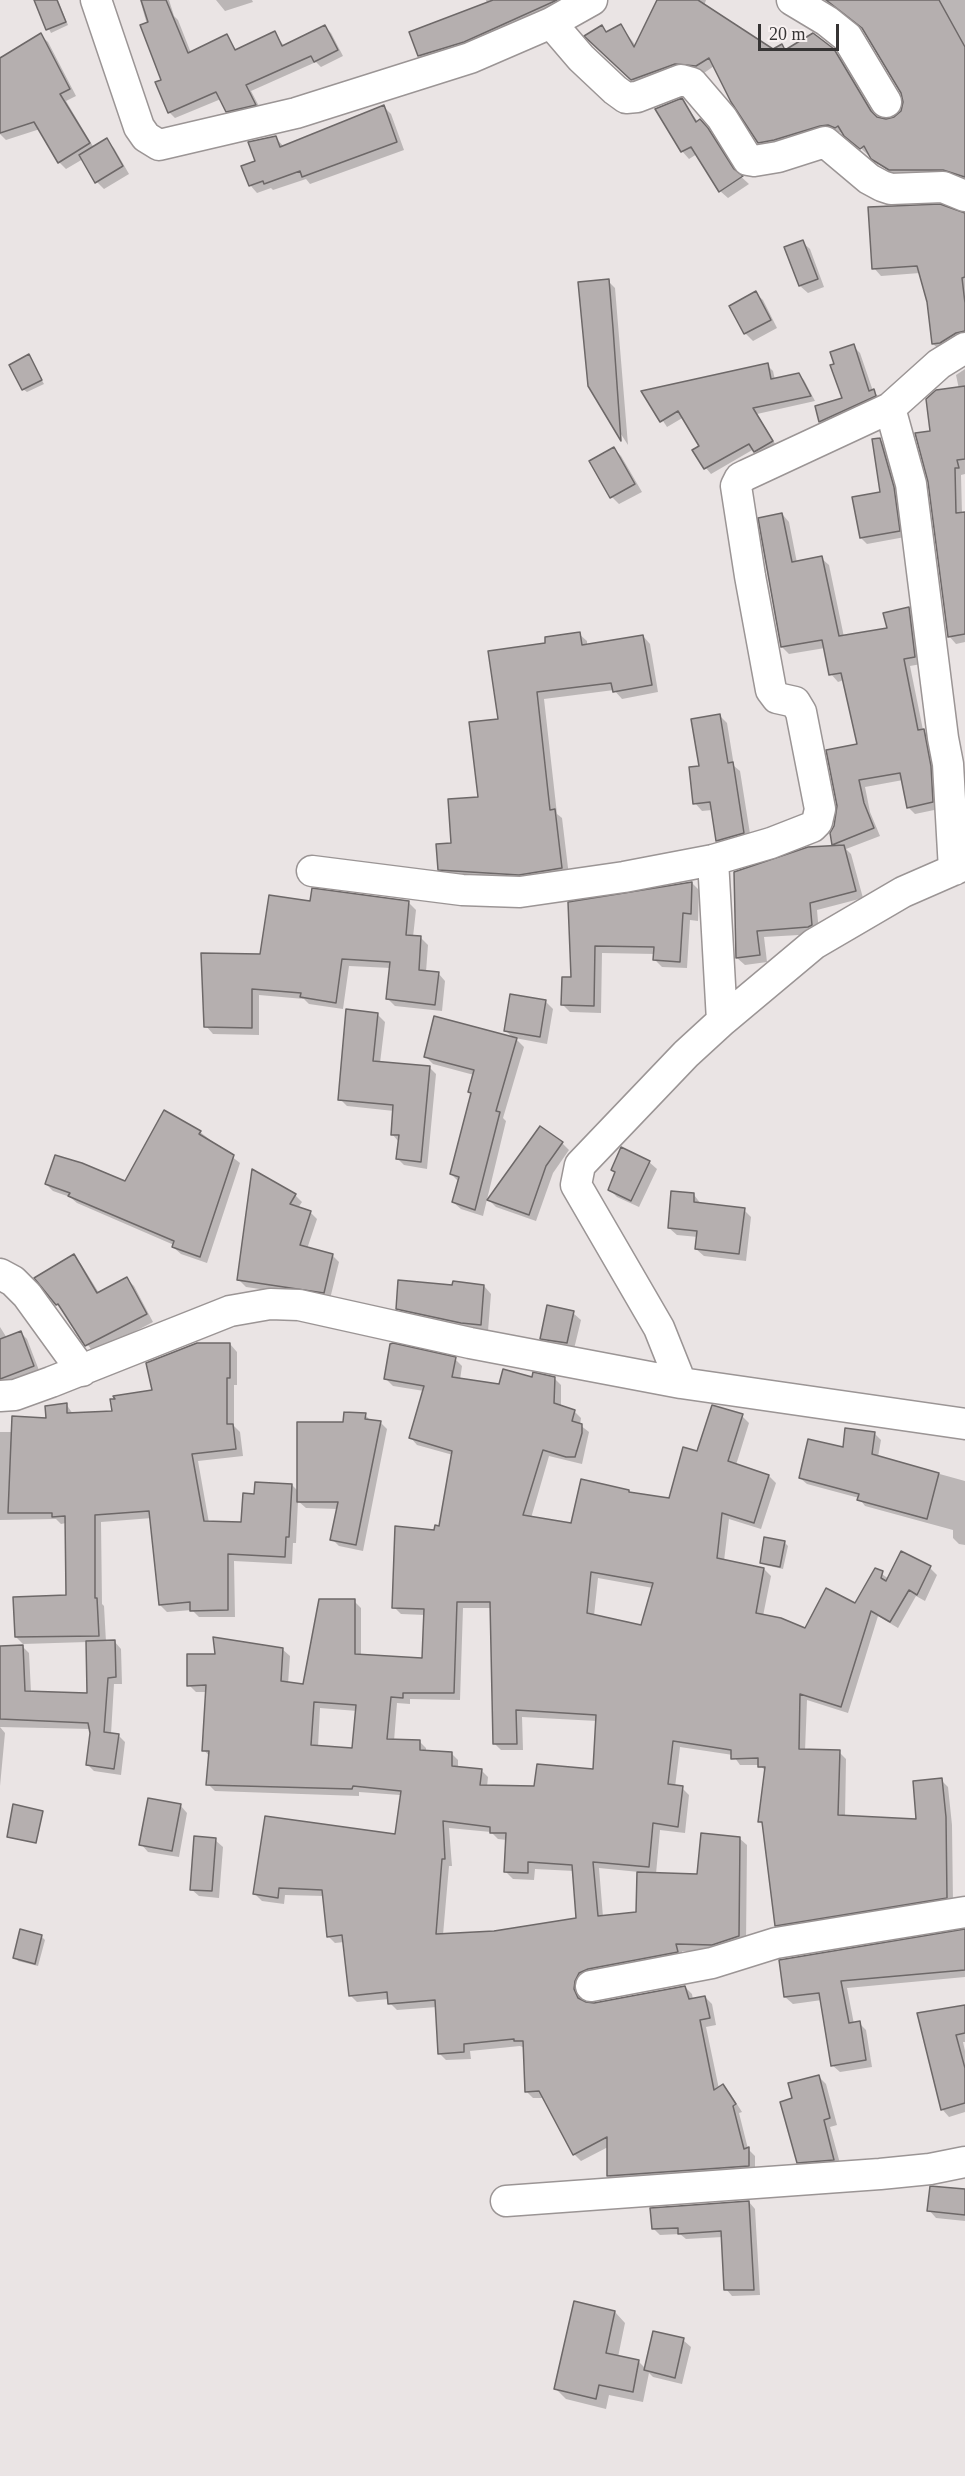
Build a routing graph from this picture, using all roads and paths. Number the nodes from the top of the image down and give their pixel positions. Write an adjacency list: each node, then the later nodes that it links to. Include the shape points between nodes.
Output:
1 (96, 0): 4 (street, via 139,127 159,145 296,113 470,58)
2 (591, 0): 4 (street)
3 (792, 0): 5 (street, via 847,38)
4 (551, 23): 6 (street, via 580,58 626,98 681,80 692,83 728,126 748,160 778,157 825,141 882,186 943,187)
5 (886, 102)
6 (965, 196)
7 (965, 348): 8 (street, via 939,364)
8 (890, 408): 9 (street, via 740,478 736,486 771,690 777,699 795,702 801,712 821,814 812,827); 10 (street, via 911,484)
9 (713, 861): 11 (street, via 520,892 462,890); 12 (street)
10 (959, 867): 12 (street, via 903,892 814,944)
11 (312, 871)
12 (722, 1021): 15 (street, via 686,1054 580,1166 577,1174 576,1185 659,1328)
13 (0, 1274): 14 (street, via 27,1295)
14 (82, 1371): 15 (street, via 230,1311 270,1304 298,1305); 16 (street, via 15,1395)
15 (681, 1383): 17 (street)
16 (0, 1396)
17 (965, 1424)
18 (965, 1912): 19 (street, via 776,1943 712,1962)
19 (591, 1986)
20 (965, 2162): 21 (street, via 880,2174)
21 (506, 2201)

